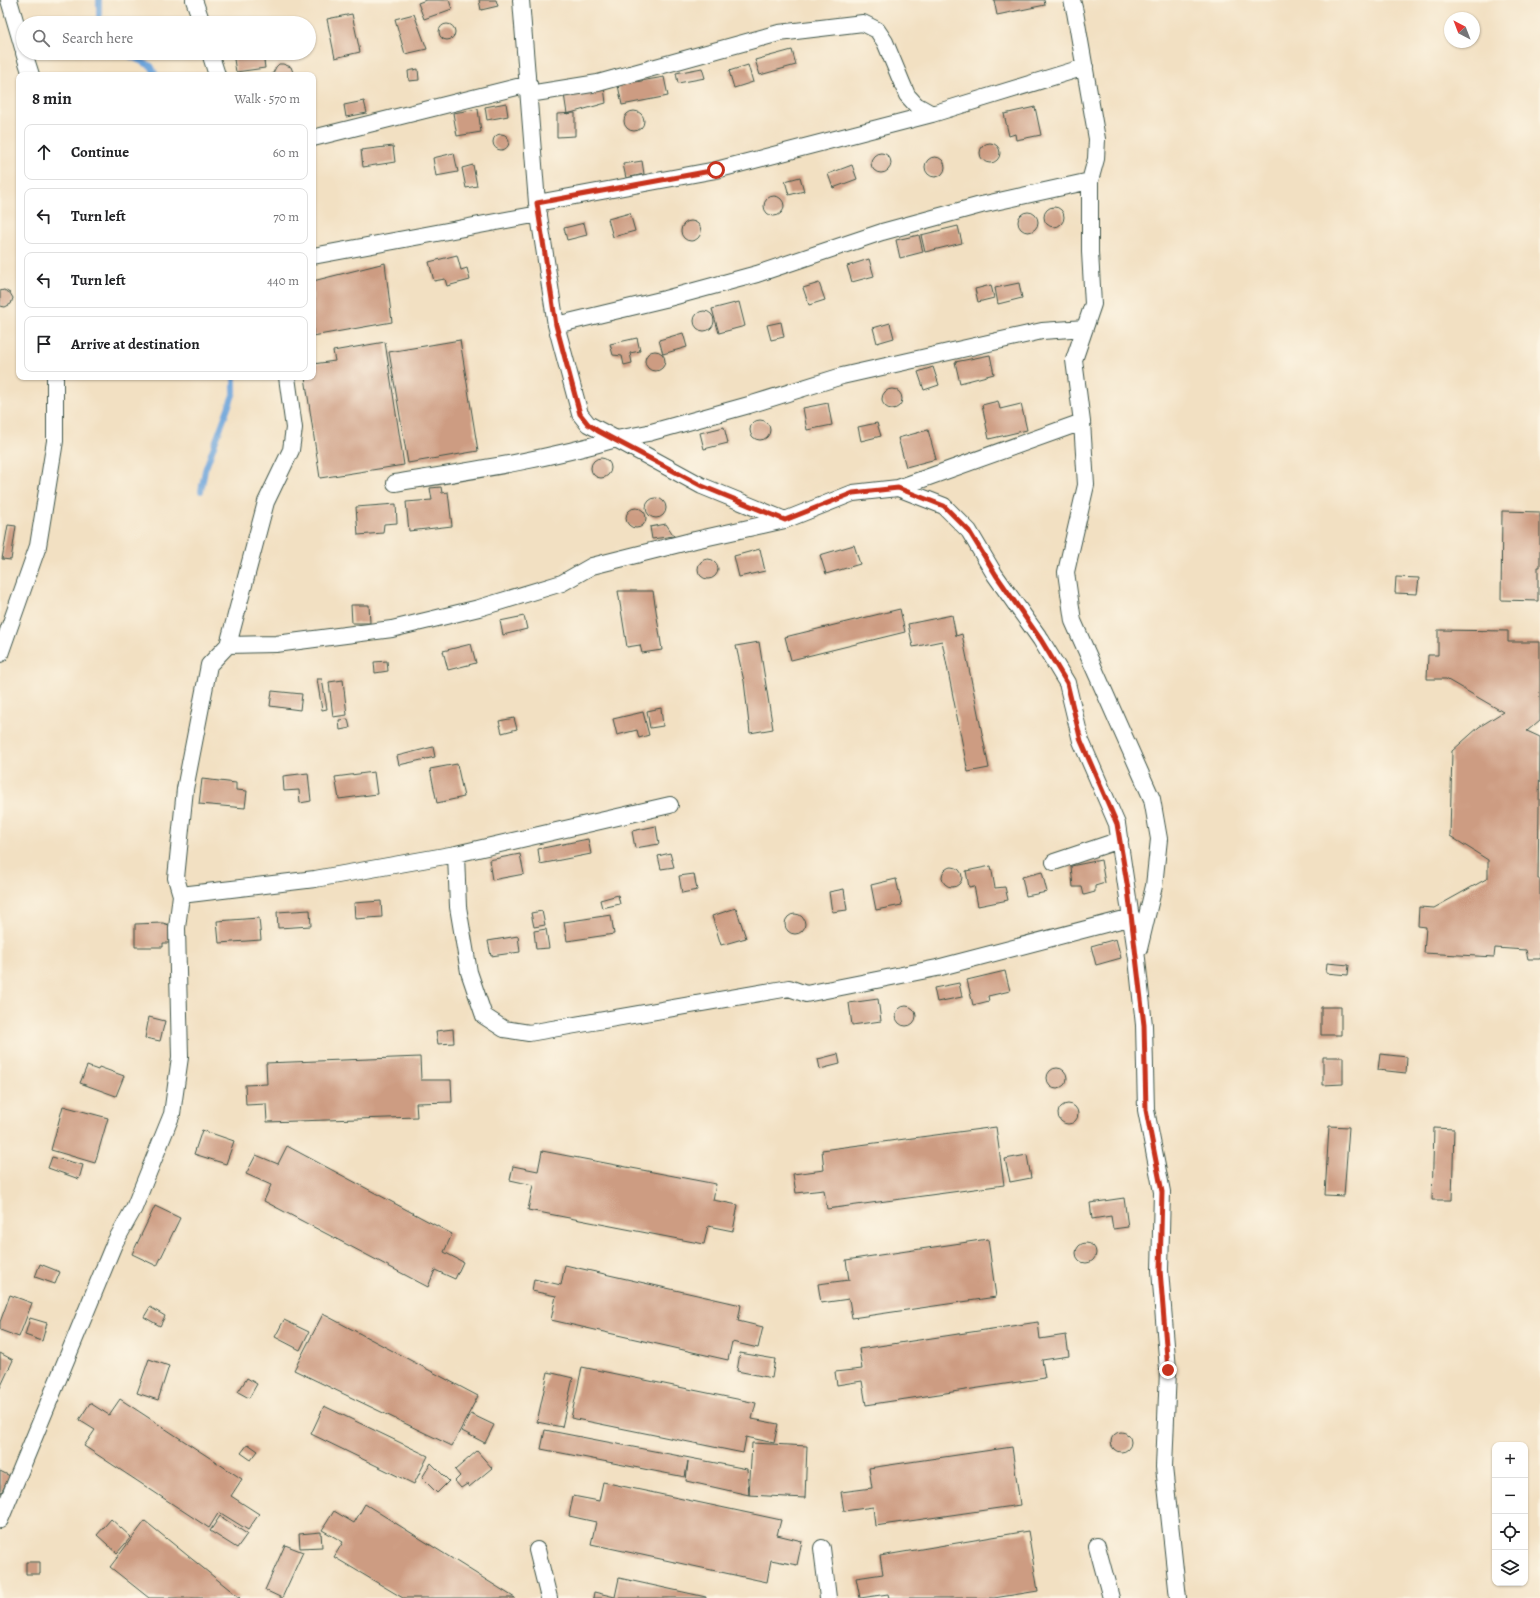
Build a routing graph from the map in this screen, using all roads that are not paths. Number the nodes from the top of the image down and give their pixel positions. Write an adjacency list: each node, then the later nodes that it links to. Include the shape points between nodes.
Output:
1 (9, 0): 6 (street)
2 (194, 0): 5 (street)
3 (521, 0): 12 (street)
4 (1072, 0): 9 (street)
5 (200, 16)
6 (16, 24)
7 (26, 60): 10 (street)
8 (212, 60): 11 (street)
9 (1085, 67): 13 (street); 15 (street, via 1097,139 1096,159)
10 (30, 72)
11 (216, 72)
12 (529, 88): 13 (street, via 598,83 779,33 863,23 877,30 885,42 907,95 916,105); 14 (street); 16 (street)
13 (932, 114): 16 (street, via 716,170)
14 (316, 137)
15 (1090, 181): 18 (street, via 882,232 758,274); 19 (street, via 1093,304)
16 (538, 208): 17 (street); 18 (street)
17 (316, 255)
18 (556, 325): 23 (street, via 580,414 588,424)
19 (1085, 328): 22 (street, via 1074,360); 23 (street, via 1042,331 842,376 749,405 648,433)
20 (55, 380): 28 (street, via 55,441 38,546)
21 (287, 380): 27 (street, via 294,428 291,450 266,502)
22 (1082, 422): 25 (street); 35 (street, via 1086,485 1066,572 1073,621 1152,799 1158,839 1154,886)
23 (616, 439): 24 (street, via 587,448 494,468); 26 (street, via 702,486)
24 (395, 483)
25 (898, 488): 26 (street, via 853,493); 30 (street, via 944,506 969,531 1041,640 1067,683 1081,741 1117,824)
26 (785, 520): 27 (street, via 592,566 562,583 479,608 392,629 276,644)
27 (228, 645): 33 (street, via 210,665 185,789 176,878)
28 (0, 654)
29 (670, 805): 31 (street)
30 (1120, 840): 32 (street); 34 (street)
31 (456, 854): 33 (street, via 315,879); 34 (street, via 458,907 469,972 484,1016 504,1029 529,1033 789,988 806,994 937,968)
32 (1054, 862)
33 (181, 895): 36 (street, via 177,928 180,1057 172,1114 134,1208 114,1244)
34 (1132, 917): 35 (street)
35 (1137, 959): 43 (street, via 1144,1025 1146,1110 1162,1192 1160,1270 1168,1370 1164,1467)
36 (0, 1520)
37 (1097, 1546): 42 (street)
38 (822, 1548): 41 (street)
39 (537, 1550): 40 (street)
40 (549, 1598)
41 (828, 1598)
42 (1111, 1598)
43 (1178, 1598)

